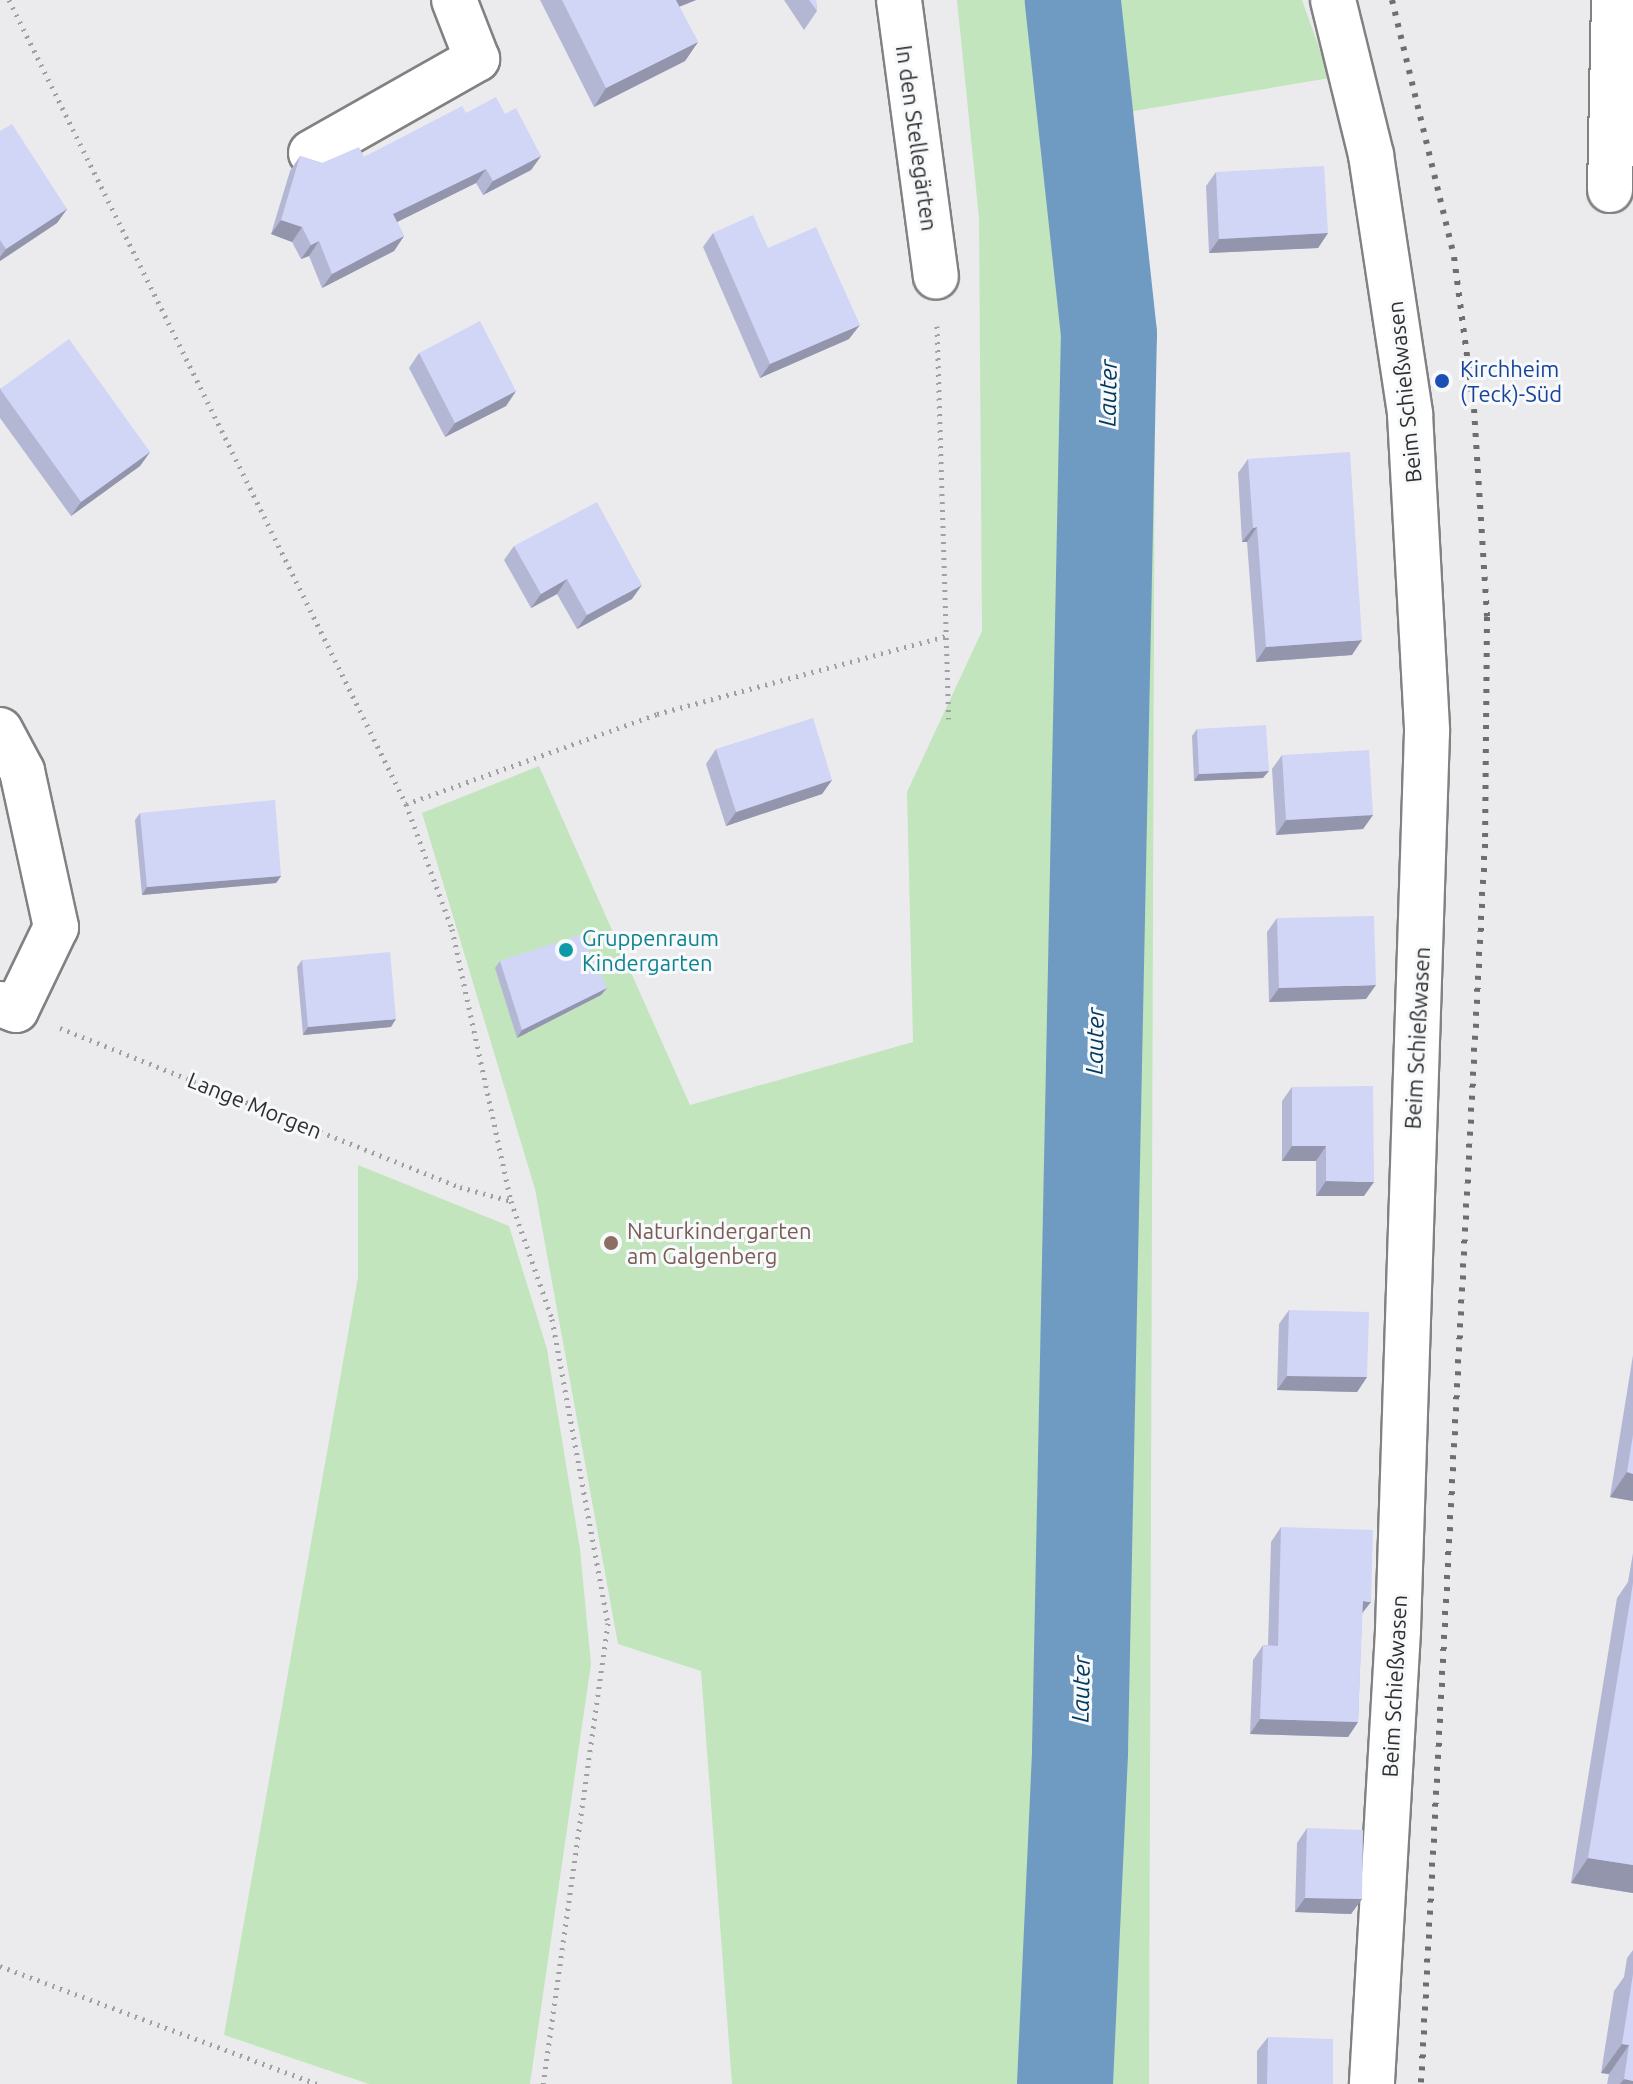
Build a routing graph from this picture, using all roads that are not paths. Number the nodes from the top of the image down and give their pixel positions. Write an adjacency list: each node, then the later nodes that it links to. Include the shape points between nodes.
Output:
1 (454, 0): 5 (street, via 477,59)
2 (899, 0): 7 (street, In den Stellegärten)
3 (1333, 0): 10 (street, Beim Schießwasen, via 1371,155 1408,400 1427,732 1398,1631)
4 (1614, 0): 6 (street)
5 (311, 153)
6 (1610, 190)
7 (936, 277)
8 (0, 730): 9 (street, via 22,771 56,927)
9 (8, 1007)
10 (1372, 2084)

